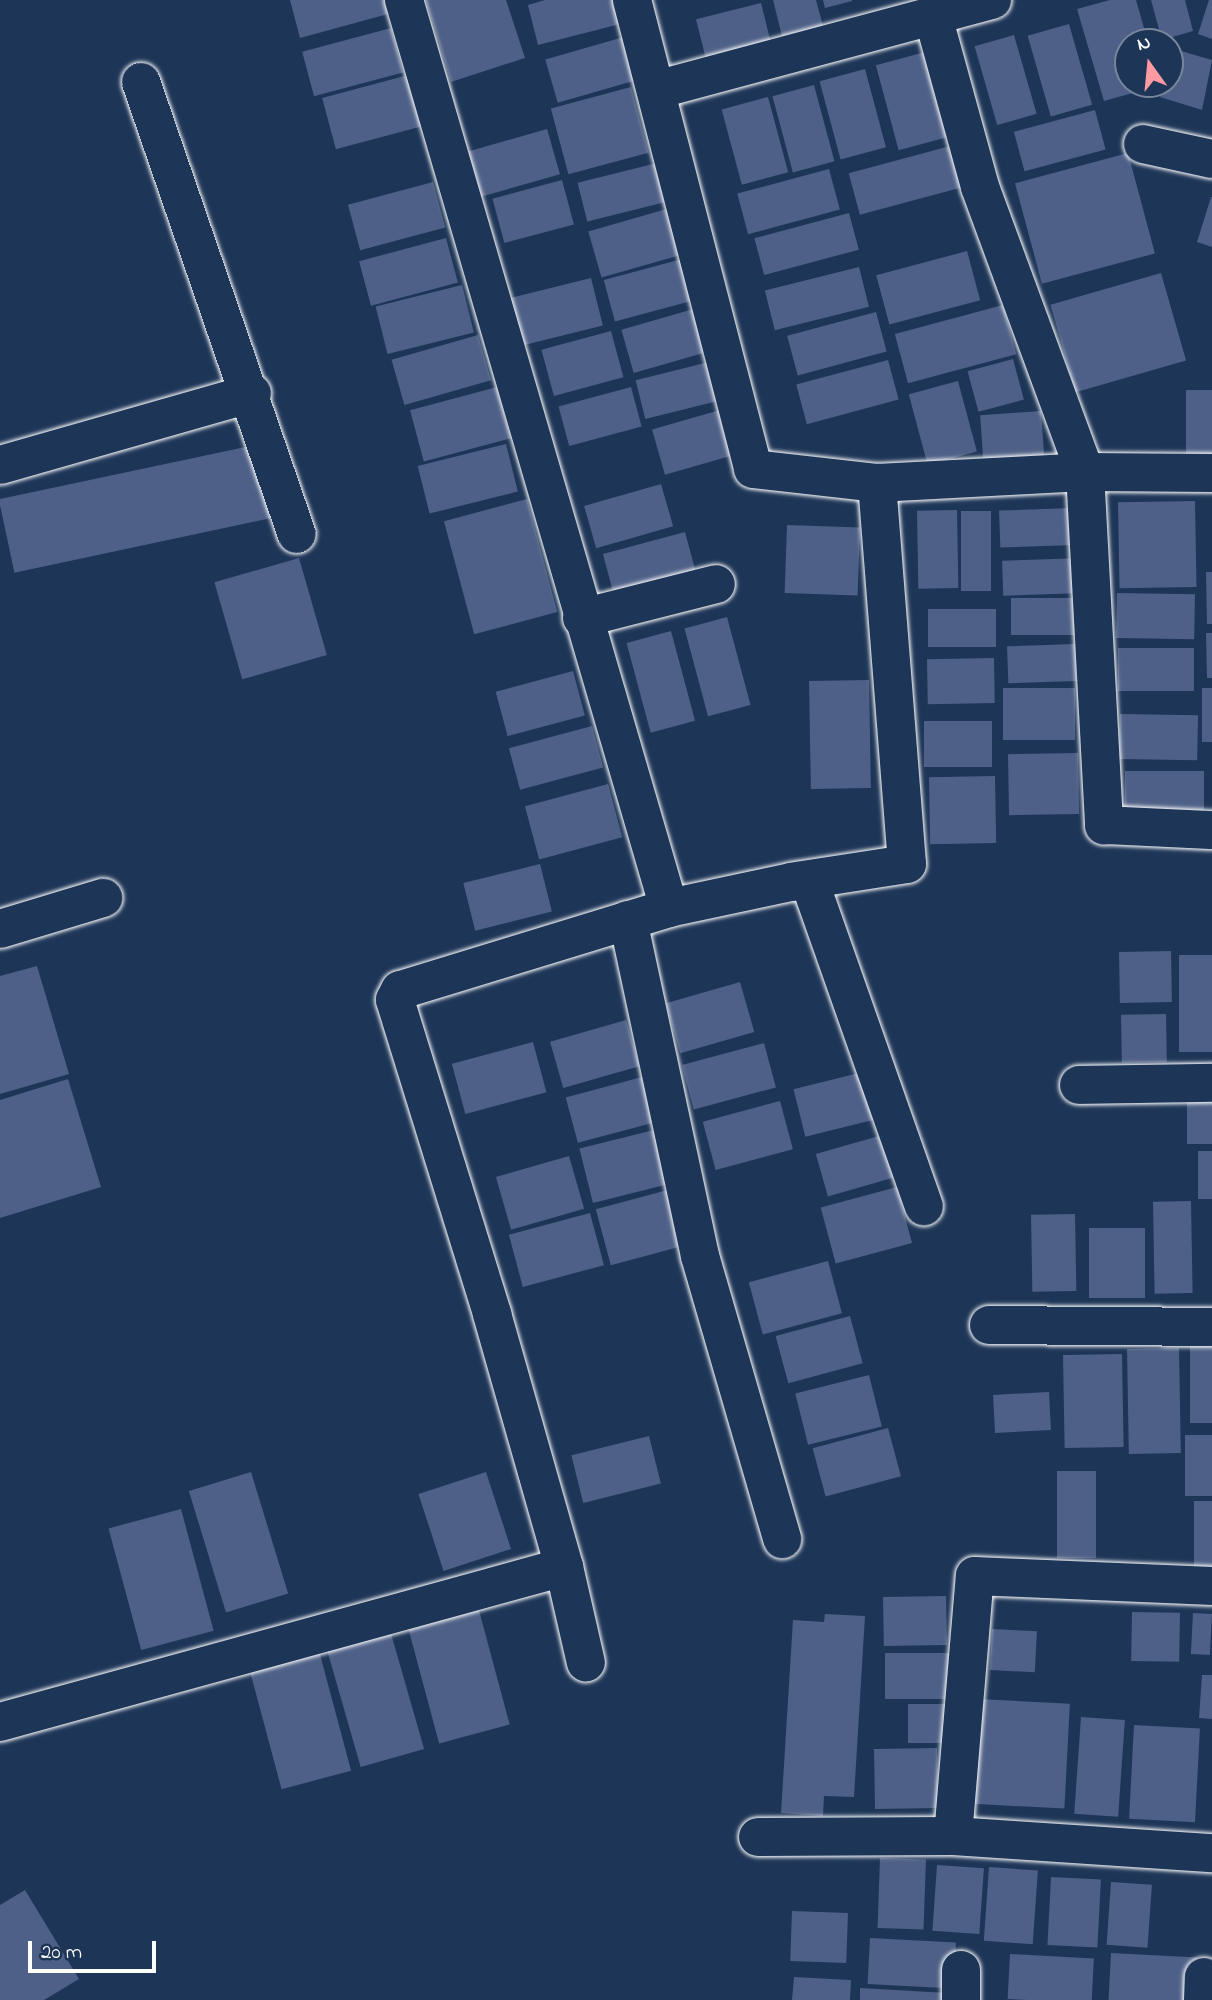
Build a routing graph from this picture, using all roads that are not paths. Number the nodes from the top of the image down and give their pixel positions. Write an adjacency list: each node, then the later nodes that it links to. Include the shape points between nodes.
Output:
1 (404, 0): 16 (street)
2 (632, 0): 6 (street)
3 (992, 0): 4 (street)
4 (933, 16): 6 (street); 11 (street, via 980,187)
5 (141, 82): 9 (street)
6 (656, 90): 13 (street, via 753,469)
7 (1143, 144): 8 (street)
8 (1212, 159)
9 (252, 393): 10 (street); 14 (street)
10 (0, 465)
11 (1085, 472): 12 (street); 13 (street); 17 (street, via 1104,825)
12 (1212, 473)
13 (877, 483): 18 (street, via 906,864)
14 (298, 534)
15 (716, 584): 16 (street)
16 (582, 618): 20 (street)
17 (1212, 830)
18 (809, 880): 20 (street); 25 (street)
19 (103, 898): 22 (street)
20 (669, 908): 21 (street)
21 (628, 920): 28 (street, via 700,1256); 29 (street, via 400,990 395,1000)
22 (0, 929)
23 (1212, 1083): 24 (street)
24 (1079, 1085)
25 (924, 1206)
26 (989, 1325): 27 (street)
27 (1212, 1327)
28 (782, 1539)
29 (564, 1567): 31 (street); 32 (street)
30 (1212, 1586): 33 (street, via 975,1576)
31 (586, 1663)
32 (0, 1722)
33 (953, 1836): 34 (street); 35 (street)
34 (758, 1837)
35 (1212, 1853)

